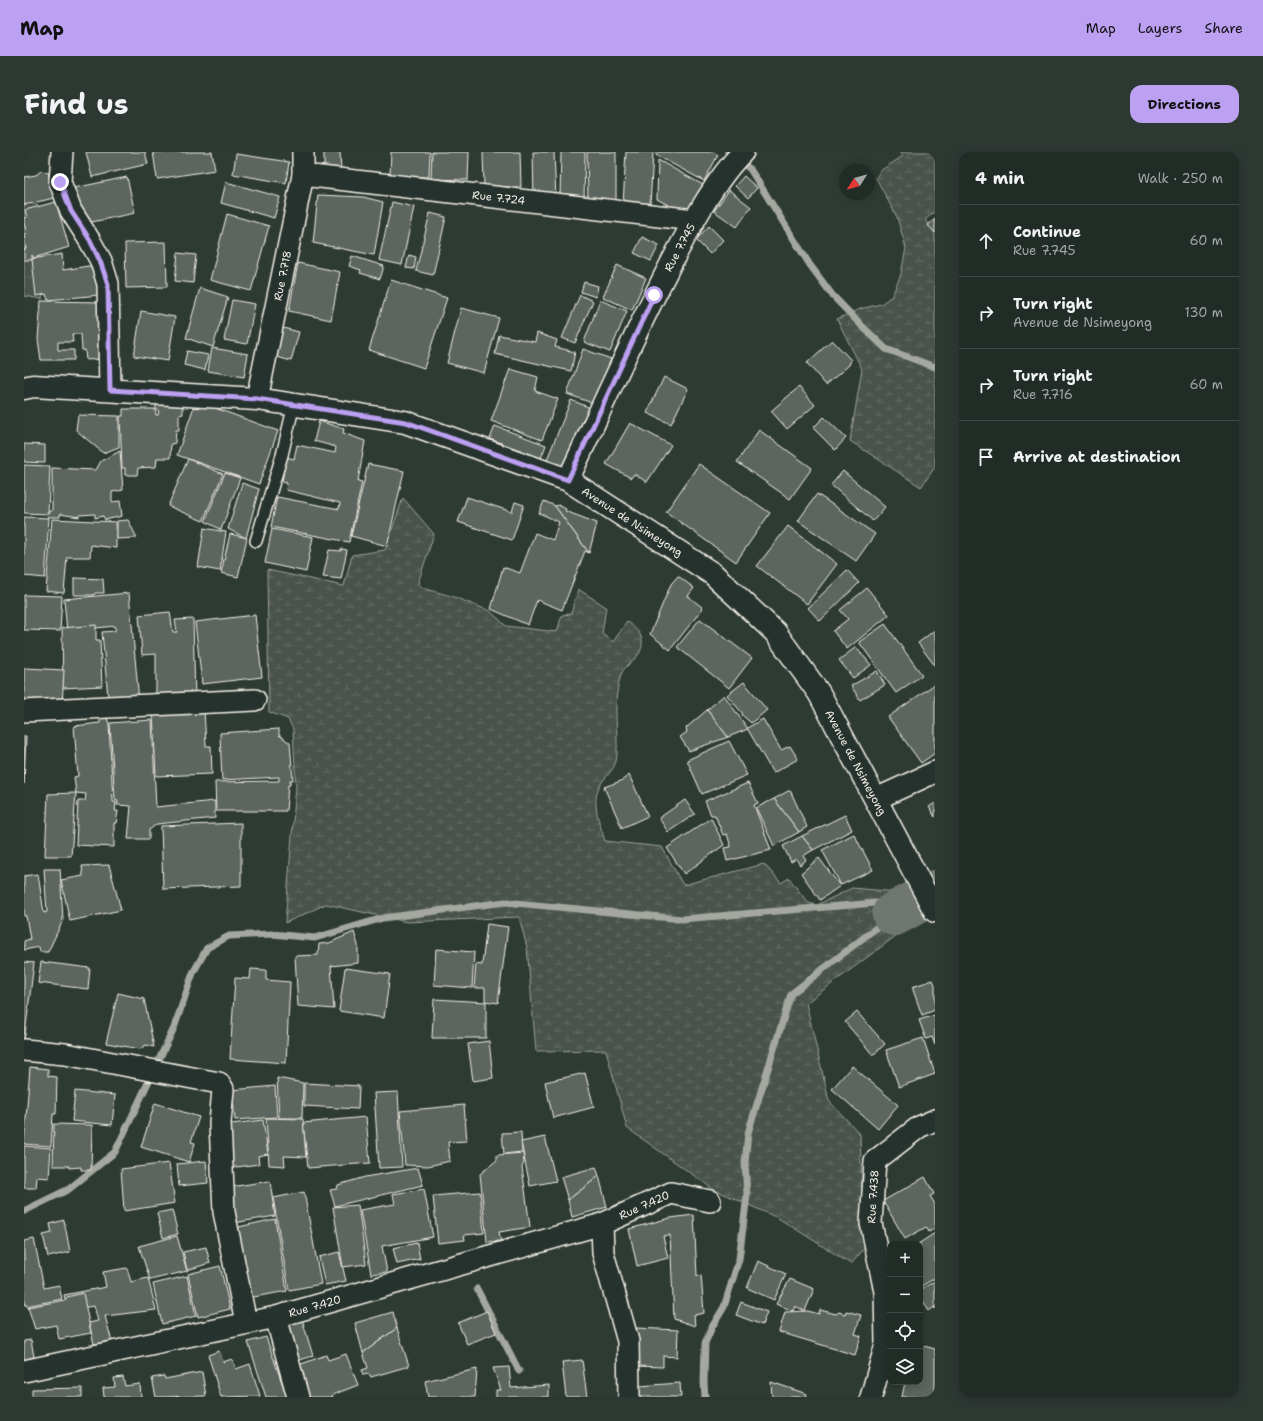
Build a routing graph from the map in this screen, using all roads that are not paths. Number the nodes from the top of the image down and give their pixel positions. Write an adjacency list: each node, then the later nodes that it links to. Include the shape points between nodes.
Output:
1 (62, 152): 7 (street, via 60,182 71,211 100,261 108,284)
2 (303, 152): 4 (street, Rue 7.718)
3 (742, 152): 5 (street, Rue 7.745)
4 (302, 176): 5 (street, Rue 7.724); 8 (street, Rue 7.718)
5 (694, 220): 10 (street, Rue 7.745, via 654,295)
6 (27, 386): 7 (main road, Avenue de Nsimeyong)
7 (110, 390): 8 (main road, Avenue de Nsimeyong)
8 (257, 399): 9 (main road, Avenue de Nsimeyong)
9 (294, 404): 10 (main road, Avenue de Nsimeyong, via 406,422); 11 (lane, via 282,455)
10 (568, 480): 15 (main road, Avenue de Nsimeyong, via 713,574 775,632 819,693)
11 (256, 541)
12 (255, 700): 13 (street)
13 (24, 711)
14 (935, 772): 15 (street)
15 (876, 799): 16 (main road, Avenue de Nsimeyong)
16 (935, 911)
17 (24, 1050): 22 (street, via 64,1054 219,1083 223,1090 220,1123 224,1212)
18 (935, 1120): 26 (street, Rue 7.438, via 919,1127 875,1161 871,1223 885,1292 886,1344)
19 (710, 1201): 20 (street, Rue 7.420, via 670,1193)
20 (602, 1224): 21 (street, Rue 7.420); 25 (street, via 604,1253 628,1341)
21 (276, 1317): 22 (street, Rue 7.420); 24 (street)
22 (246, 1323): 23 (street, Rue 7.420)
23 (24, 1370)
24 (298, 1397)
25 (629, 1397)
26 (871, 1397)

